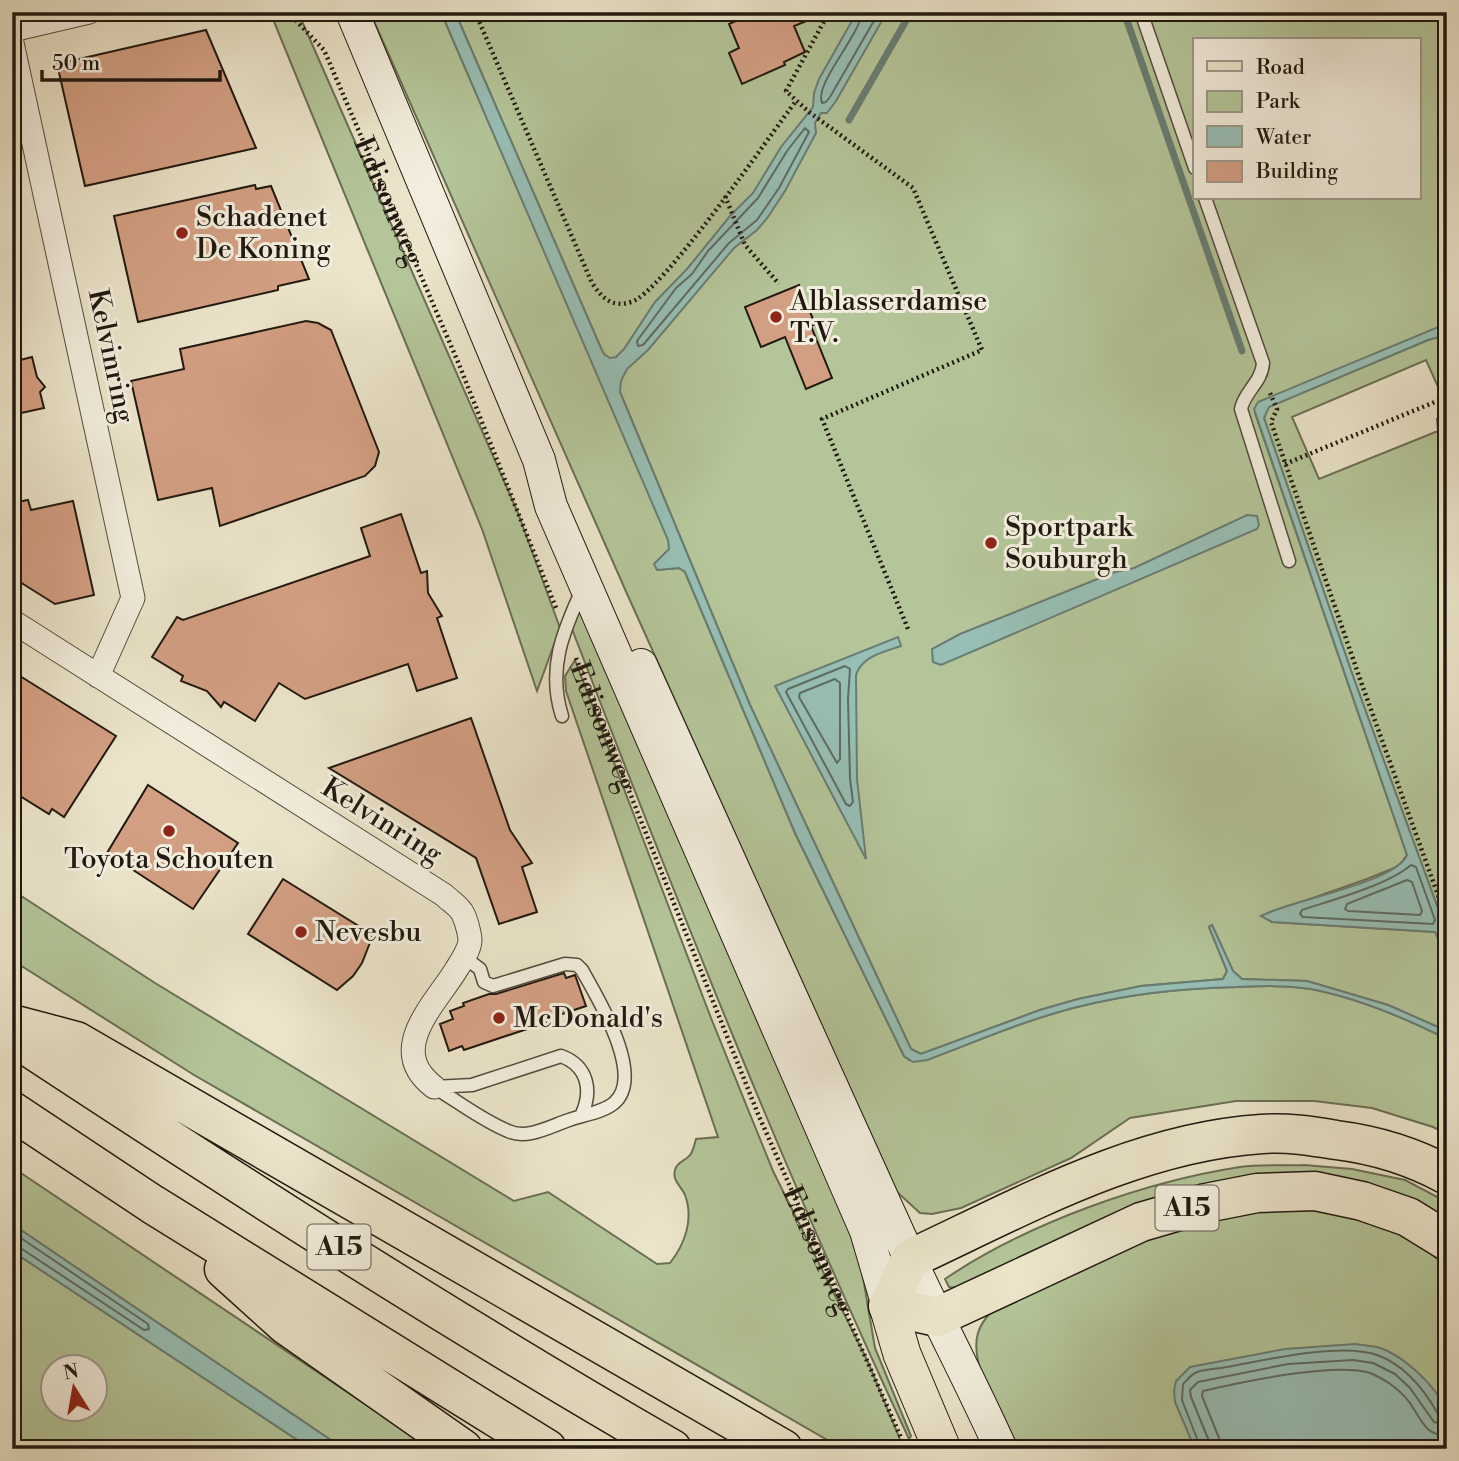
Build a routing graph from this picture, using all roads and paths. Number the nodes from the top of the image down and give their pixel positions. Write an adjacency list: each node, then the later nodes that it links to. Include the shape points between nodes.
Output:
1 (89, 12): 7 (street)
2 (288, 12): 11 (path, Edisonweg, via 324,50)
3 (352, 12): 18 (street, Edisonweg)
4 (475, 12): 13 (path, via 592,283 609,302 633,302 646,294)
5 (829, 12): 9 (path, via 786,91)
6 (1141, 12): 12 (lane)
7 (12, 30)
8 (12, 43): 25 (street, Kelvinring, via 133,598)
9 (796, 101): 13 (path); 24 (path, via 913,188 982,350 822,419)
10 (378, 152): 11 (path)
11 (370, 155): 23 (path, Edisonweg)
12 (1193, 162)
13 (725, 196): 15 (path, via 745,245)
14 (1206, 200): 20 (lane, via 1263,363 1241,409)
15 (779, 284)
16 (1270, 392): 19 (path, via 1278,409 1271,422)
17 (1447, 397): 19 (path)
18 (540, 460): 21 (street, Edisonweg, via 551,506); 37 (street, Edisonweg, via 563,498 690,768)
19 (1285, 464): 27 (path)
20 (1289, 561)
21 (585, 584): 23 (lane); 38 (street, Edisonweg, via 866,1231)
22 (12, 621): 25 (street, Kelvinring)
23 (565, 628): 26 (lane, via 555,680); 44 (path, Edisonweg, via 758,1114)
24 (908, 629)
25 (99, 676): 28 (street, Kelvinring, via 444,895 463,912 470,941)
26 (562, 716)
27 (1447, 920)
28 (464, 957): 31 (street, Kelvinring, via 414,1035 415,1066); 33 (lane, via 480,969 484,982 493,986 565,964 582,970 622,1052 624,1080 622,1094 613,1104)
29 (12, 1024): 43 (highway, A15, via 76,1041)
30 (12, 1036): 42 (highway, A15, via 398,1285)
31 (434, 1087): 33 (lane, via 518,1134); 33 (lane, via 472,1085 561,1056 576,1064 586,1081 587,1099)
32 (12, 1111): 35 (highway, A15)
33 (581, 1116)
34 (1447, 1175): 37 (highway, A15, via 1391,1150 1360,1143 1265,1133 1222,1138 1156,1152 1112,1168)
35 (152, 1204): 40 (highway, A15, via 286,1325); 41 (highway, A15)
36 (1447, 1241): 39 (highway, A15, via 1408,1217 1362,1201 1315,1191 1257,1193 1141,1222)
37 (910, 1259): 38 (highway); 39 (street, Edisonweg)
38 (888, 1306): 39 (highway); 45 (main road, Edisonweg, via 902,1354)
39 (937, 1317): 46 (street, Edisonweg)
40 (463, 1449)
41 (547, 1449)
42 (672, 1449)
43 (783, 1449)
44 (906, 1449)
45 (942, 1449)
46 (1001, 1449)

